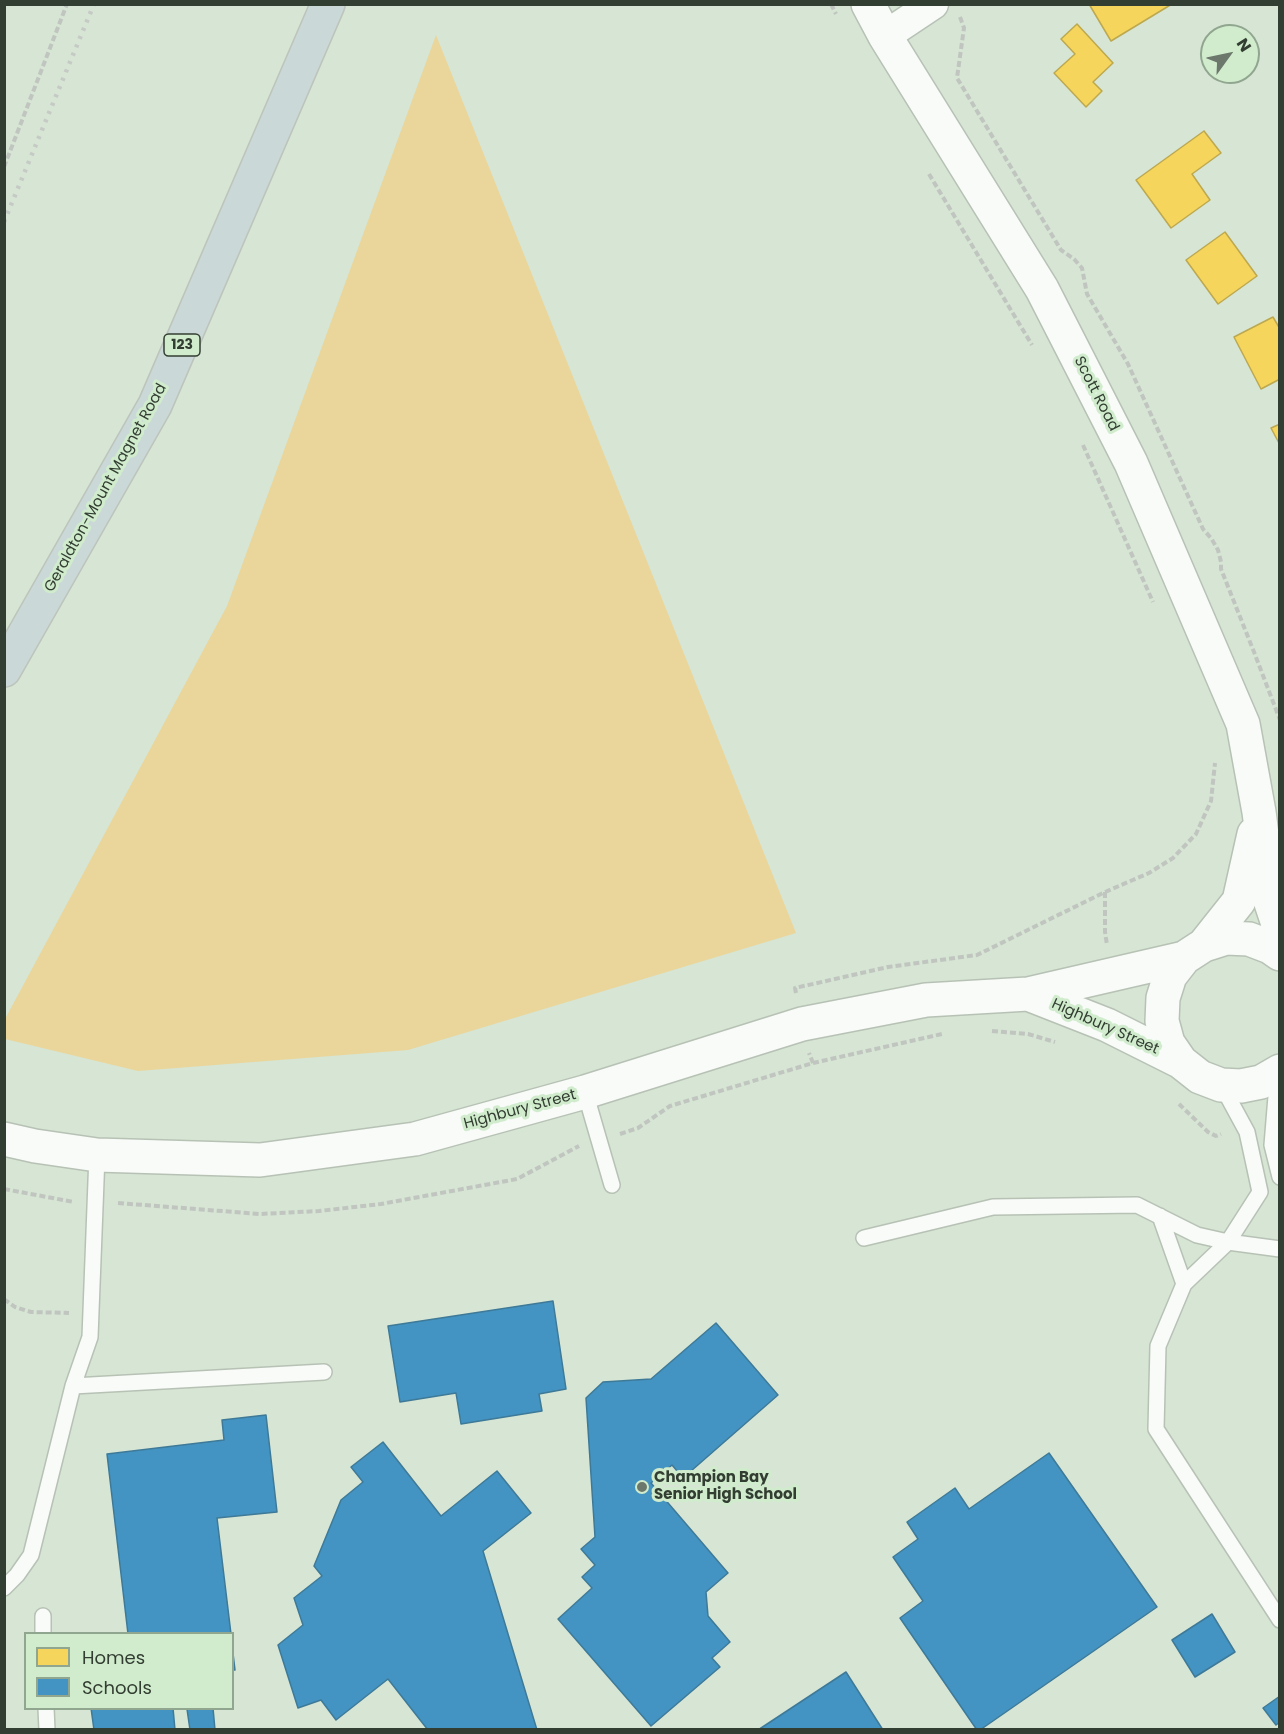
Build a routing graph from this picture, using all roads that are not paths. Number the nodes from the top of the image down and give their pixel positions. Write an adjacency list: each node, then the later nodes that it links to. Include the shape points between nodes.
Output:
1 (328, 4): 5 (highway, Geraldton-Mount Magnet Road / 123, via 155,405)
2 (868, 4): 4 (street, Scott Road)
3 (933, 4): 4 (street)
4 (885, 36): 6 (street, Scott Road, via 1042,289 1131,463 1243,724)
5 (4, 670)
6 (1259, 812): 7 (street, Scott Road, via 1271,903); 8 (street, Scott Road, via 1239,901)
7 (1280, 930)
8 (1194, 951): 9 (street, Highbury Street, via 1226,938 1249,939); 10 (street, Highbury Street); 11 (street, Scott Road, via 1170,976 1163,998 1162,1021 1168,1043)
9 (1280, 954)
10 (1028, 994): 11 (street, Highbury Street, via 1107,1025); 14 (street, Highbury Street, via 926,1000 802,1024)
11 (1181, 1062): 13 (street, Highbury Street, via 1200,1077)
12 (1279, 1072): 13 (street, via 1261,1082); 17 (lane, via 1272,1145)
13 (1221, 1085): 21 (lane, via 1247,1132 1260,1192)
14 (585, 1092): 16 (street, Highbury Street, via 415,1139 260,1160); 18 (lane)
15 (4, 1139): 16 (street, Highbury Street)
16 (97, 1155): 25 (lane, via 90,1338)
17 (1280, 1177)
18 (612, 1185)
19 (1160, 1216): 20 (lane, via 1137,1205 993,1207); 21 (lane, via 1197,1235); 23 (lane)
20 (864, 1238)
21 (1228, 1242): 22 (lane); 23 (lane)
22 (1280, 1249)
23 (1184, 1284): 28 (lane, via 1158,1346 1156,1429)
24 (324, 1372): 25 (lane)
25 (73, 1386): 26 (lane, via 31,1555)
26 (4, 1588)
27 (42, 1616): 29 (lane)
28 (1280, 1620)
29 (43, 1632)
30 (46, 1710): 31 (lane)
31 (47, 1730)

